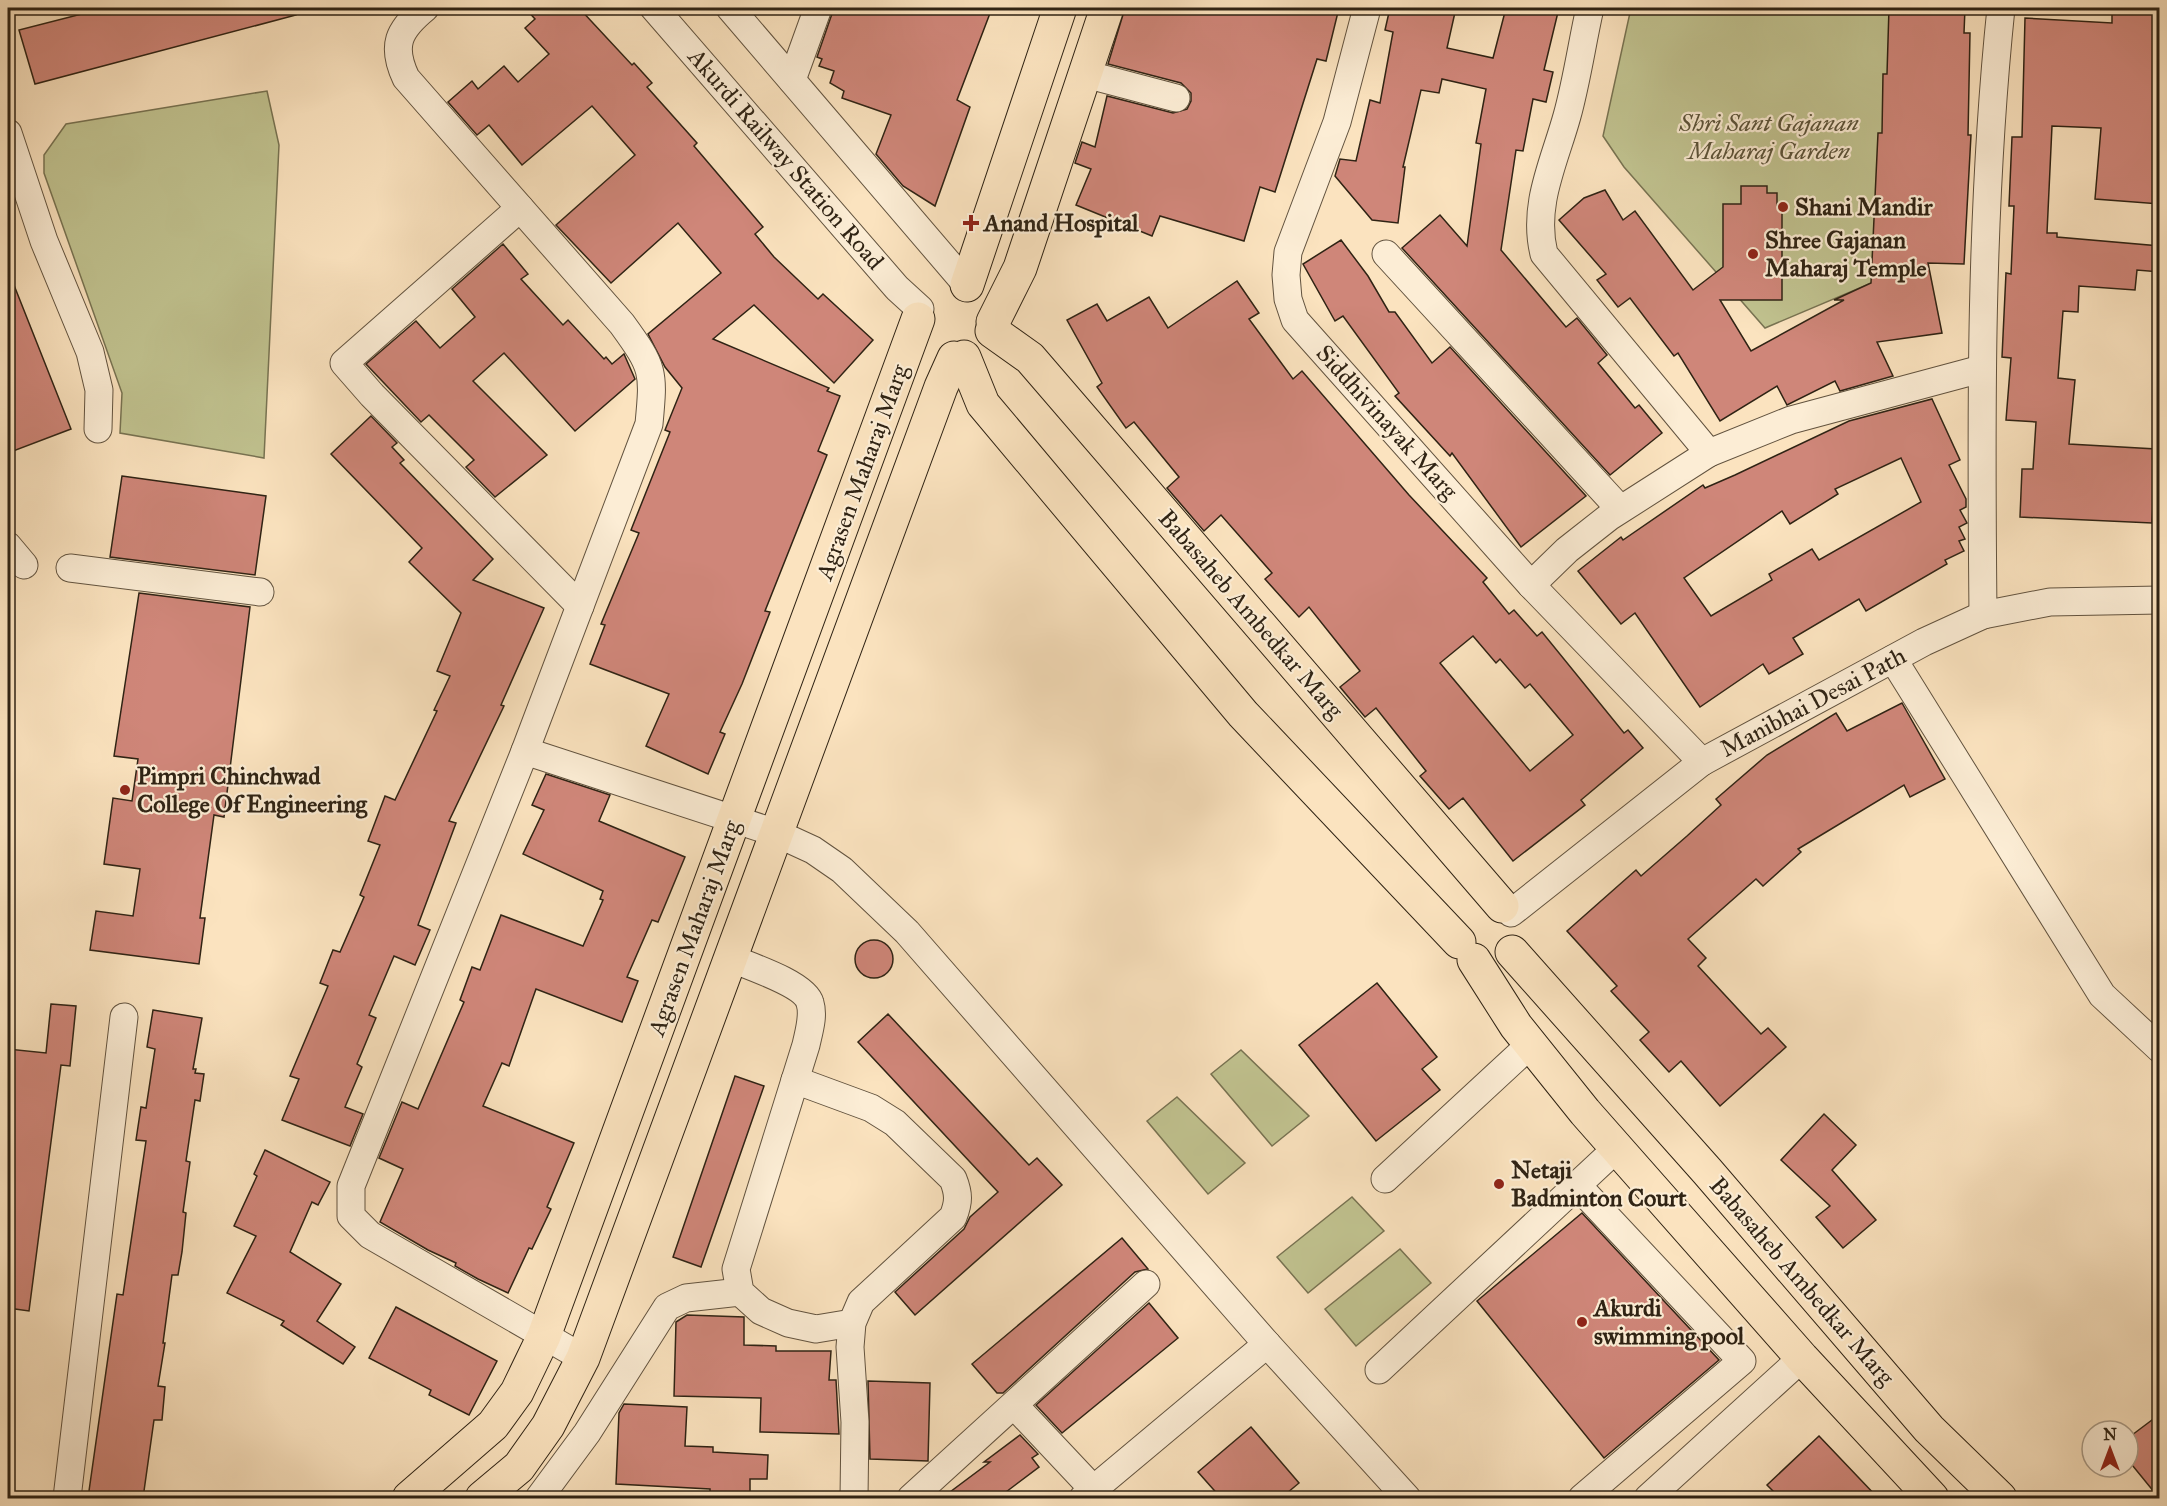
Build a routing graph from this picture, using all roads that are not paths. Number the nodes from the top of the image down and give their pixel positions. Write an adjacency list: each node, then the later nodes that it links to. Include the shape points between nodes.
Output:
1 (425, 8): 14 (street, via 401,34 396,57 406,78)
2 (654, 8): 17 (street, Akurdi Railway Station Road)
3 (730, 8): 11 (street)
4 (818, 8): 11 (street)
5 (1060, 8): 16 (main road)
6 (1107, 8): 10 (main road)
7 (1367, 8): 25 (street, Siddhivinayak Marg, via 1337,122 1288,252 1288,299 1295,320)
8 (1590, 8): 22 (street, via 1568,114 1539,212 1544,254)
9 (2001, 8): 20 (street, via 1983,259)
10 (1085, 74): 12 (street); 18 (main road, via 1020,268)
11 (792, 80): 16 (street)
12 (1176, 98)
13 (8, 133): 21 (street, via 44,241 90,352 99,390)
14 (520, 208): 28 (street, via 622,324 647,358 653,383 649,424); 28 (street, via 344,363)
15 (1386, 254): 23 (street)
16 (967, 285): 17 (main road, via 938,287 930,293); 18 (main road, via 989,303)
17 (919, 314): 19 (main road, via 922,338 928,346 935,352); 33 (main road, Agrasen Maharaj Marg)
18 (992, 327): 19 (main road, via 981,348); 35 (main road, Babasaheb Ambedkar Marg, via 1030,358)
19 (959, 357): 34 (main road, Agrasen Maharaj Marg, via 941,387); 36 (main road, Babasaheb Ambedkar Marg, via 983,404 1243,714)
20 (1981, 369): 22 (street, via 1791,420); 29 (street)
21 (98, 429)
22 (1709, 453): 23 (street)
23 (1620, 510): 25 (street, via 1567,550)
24 (70, 568): 26 (street)
25 (1531, 585): 32 (street, Siddhivinayak Marg)
26 (260, 592)
27 (2160, 600): 29 (street, Manibhai Desai Path, via 2050,602)
28 (580, 606): 31 (street)
29 (1983, 615): 30 (street, Manibhai Desai Path)
30 (1893, 659): 32 (street, Manibhai Desai Path); 41 (street, via 2102,995)
31 (525, 751): 33 (street); 49 (street, via 351,1186 351,1216 370,1234)
32 (1702, 762): 35 (street, Manibhai Desai Path)
33 (734, 818): 34 (street); 49 (main road, Agrasen Maharaj Marg)
34 (776, 833): 38 (main road, Agrasen Maharaj Marg); 50 (street, via 813,850 842,870 907,932)
35 (1507, 909): 36 (main road, via 1485,903 1468,910 1459,925); 37 (main road, via 1518,929)
36 (1467, 951): 37 (main road, via 1485,963 1497,962); 40 (main road, Babasaheb Ambedkar Marg)
37 (1512, 952): 66 (main road, Babasaheb Ambedkar Marg, via 1929,1429)
38 (730, 958): 42 (street, via 802,990 810,1002 810,1026); 51 (main road, Agrasen Maharaj Marg)
39 (124, 1017): 56 (street)
40 (1531, 1044): 43 (main road, Babasaheb Ambedkar Marg); 44 (street)
41 (2160, 1049)
42 (795, 1080): 47 (street, via 736,1269); 48 (street, via 871,1108 895,1123 953,1179 958,1191 953,1216 861,1302)
43 (1617, 1148): 45 (street); 52 (main road, Babasaheb Ambedkar Marg)
44 (1385, 1179)
45 (1577, 1185): 53 (street); 63 (street, via 1742,1361)
46 (1146, 1284): 54 (street)
47 (740, 1292): 48 (street, via 760,1311 788,1323 816,1329); 59 (street, via 686,1298 667,1307 587,1433)
48 (852, 1323): 60 (street)
49 (544, 1336): 51 (street); 57 (main road, Agrasen Maharaj Marg, via 517,1392 493,1425)
50 (1267, 1344): 55 (street); 62 (street)
51 (583, 1358): 58 (main road, Agrasen Maharaj Marg, via 548,1426 519,1467)
52 (1802, 1358): 64 (street); 65 (main road, Babasaheb Ambedkar Marg)
53 (1379, 1370)
54 (1014, 1405): 55 (street); 61 (street)
55 (1089, 1494)
56 (67, 1498)
57 (409, 1498)
58 (482, 1498)
59 (539, 1498)
60 (854, 1498)
61 (911, 1498)
62 (1407, 1498)
63 (1582, 1498)
64 (1648, 1498)
65 (1932, 1498)
66 (2001, 1498)

